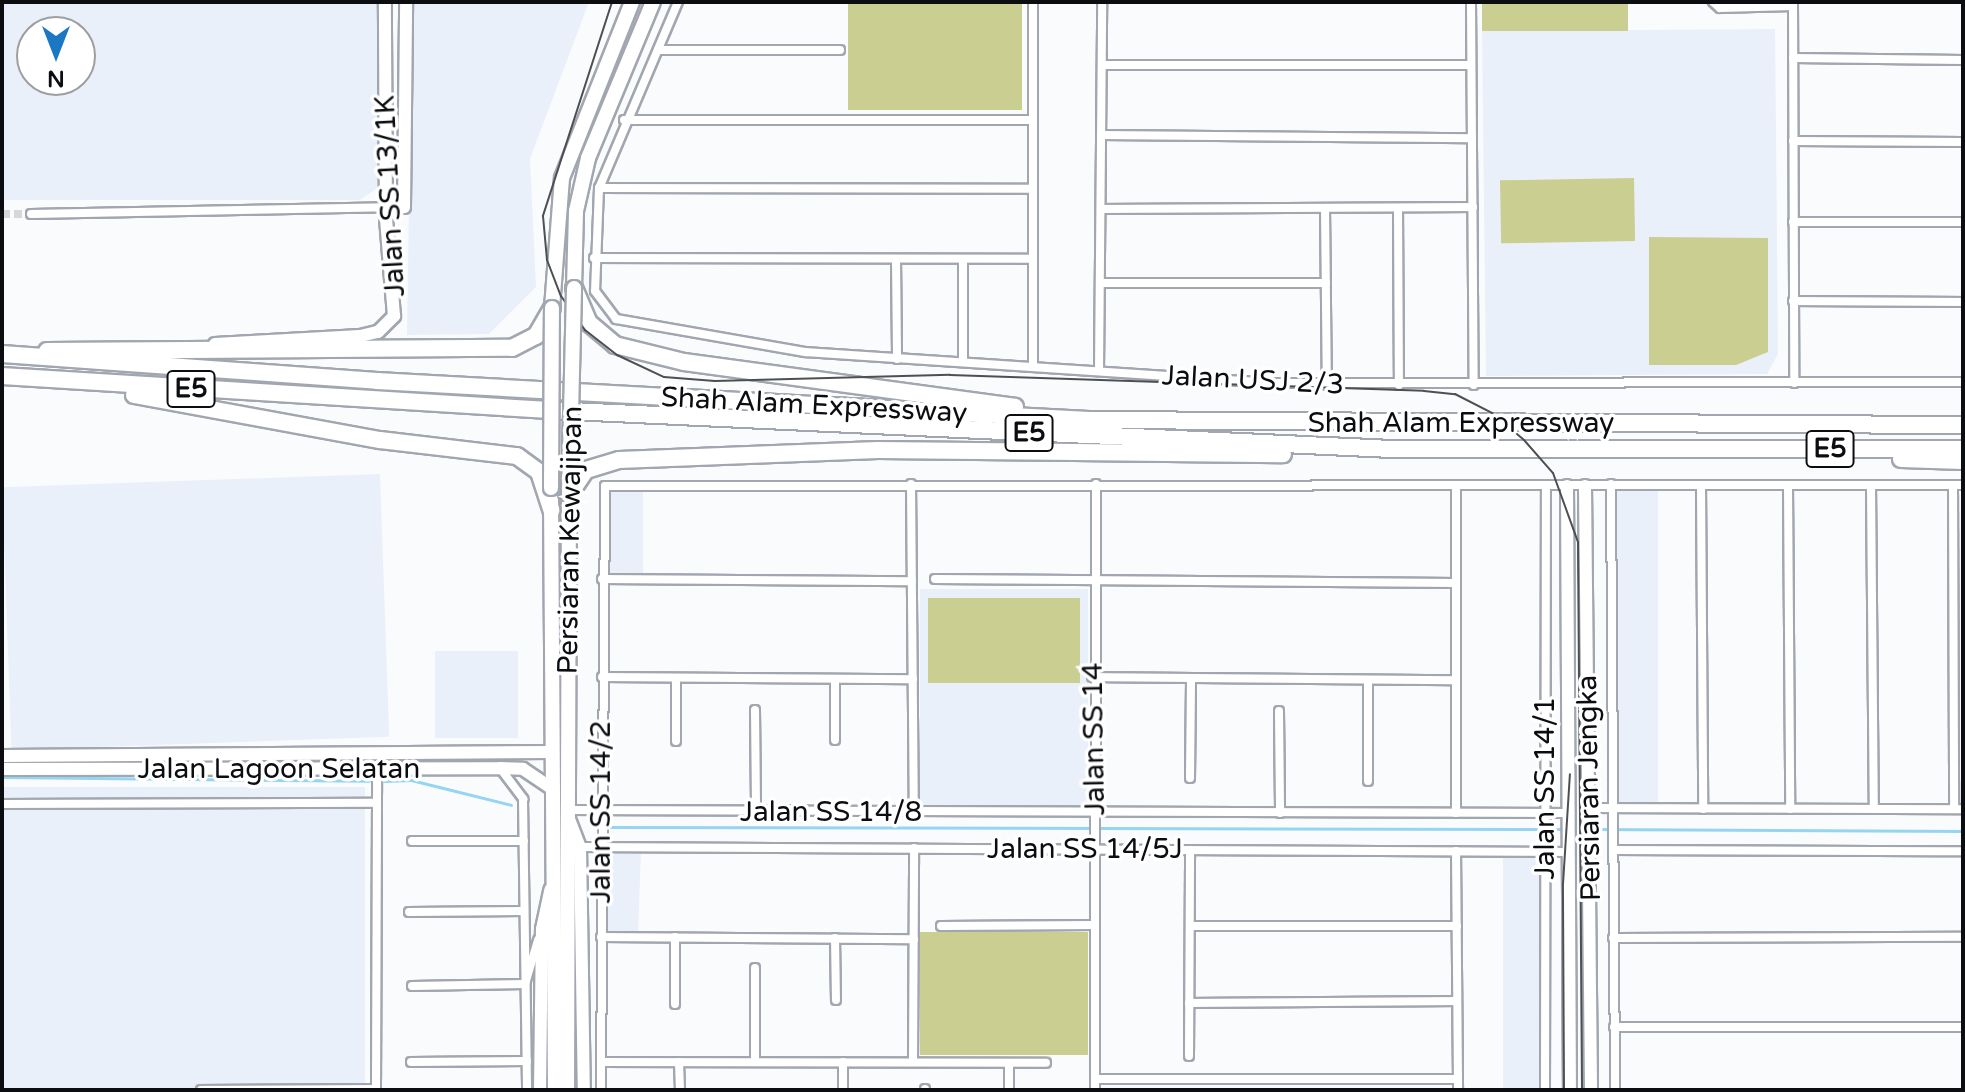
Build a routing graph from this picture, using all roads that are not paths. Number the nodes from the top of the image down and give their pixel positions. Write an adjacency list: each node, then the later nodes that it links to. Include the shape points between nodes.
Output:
1 (385, 2): 17 (main road, Jalan SS 13/1K)
2 (406, 2): 18 (main road, Jalan SS 13/1K)
3 (632, 2): 44 (main road, Persiaran Kewajipan, via 562,178)
4 (653, 2): 41 (main road, Persiaran Kewajipan, via 588,158 576,211)
5 (678, 2): 11 (street, Jalan USJ 2/3)
6 (1033, 2): 20 (street)
7 (1102, 2): 15 (street)
8 (1471, 2): 16 (street)
9 (1713, 2): 10 (street, via 1720,8)
10 (1793, 4): 13 (street)
11 (658, 50): 12 (street); 19 (street, Jalan USJ 2/3)
12 (840, 50)
13 (1793, 58): 14 (street); 23 (street)
14 (1963, 60)
15 (1102, 65): 16 (street); 21 (street)
16 (1471, 65): 22 (street)
17 (384, 88): 18 (main road); 27 (main road, Jalan SS 13/1K)
18 (404, 88): 27 (main road, Jalan SS 13/1K, via 404,207)
19 (624, 120): 20 (street); 25 (street, Jalan USJ 2/3)
20 (1033, 120): 26 (street)
21 (1101, 135): 22 (street); 31 (street)
22 (1472, 138): 28 (street)
23 (1793, 141): 24 (street); 33 (street)
24 (1963, 142)
25 (599, 188): 26 (street); 35 (street, Jalan USJ 2/3)
26 (1033, 189): 38 (street)
27 (386, 207): 32 (street); 45 (main road, Jalan SS 13/1K, via 395,308 388,326 360,336)
28 (1473, 207): 30 (street); 56 (street)
29 (1325, 208): 30 (street); 31 (street); 40 (street)
30 (1398, 208): 55 (street)
31 (1101, 209): 39 (street)
32 (31, 214)
33 (1793, 222): 34 (street); 42 (street)
34 (1963, 222)
35 (594, 258): 36 (street); 47 (street, Jalan USJ 2/3, via 598,301 616,319 747,344)
36 (896, 259): 37 (street); 47 (street)
37 (963, 259): 38 (street); 48 (street)
38 (1033, 259): 49 (street)
39 (1100, 283): 40 (street); 50 (street)
40 (1326, 283): 54 (street)
41 (574, 288): 58 (highway, via 589,323 615,345 684,362); 77 (main road, Persiaran Kewajipan, bridge)
42 (1793, 301): 43 (street); 53 (street)
43 (1963, 302)
44 (552, 308): 45 (highway, via 536,336 512,348); 80 (main road, Persiaran Kewajipan, bridge)
45 (184, 347): 46 (highway, via 69,347)
46 (10, 354): 58 (highway, Shah Alam Expressway / E5)
47 (897, 359): 48 (street, Jalan USJ 2/3)
48 (963, 362): 49 (street, Jalan USJ 2/3)
49 (1033, 367): 50 (street, Jalan USJ 2/3)
50 (1099, 371): 54 (street, Jalan USJ 2/3)
51 (4, 377): 61 (highway, Shah Alam Expressway / E5, via 666,416); 80 (highway, via 163,399 380,440 517,456 539,472)
52 (1963, 382): 53 (street, Jalan USJ 2/3)
53 (1794, 383): 56 (street, Jalan USJ 2/3)
54 (1327, 385): 55 (street, Jalan USJ 2/3)
55 (1399, 385): 56 (street, Jalan USJ 2/3)
56 (1474, 385)
57 (1963, 415): 59 (highway)
58 (1089, 420): 59 (highway, Shah Alam Expressway / E5)
59 (1700, 423): 60 (highway, Shah Alam Expressway / E5)
60 (1963, 425)
61 (1392, 449): 62 (highway, Shah Alam Expressway / E5); 77 (highway, via 1203,457 878,450 619,460 586,470)
62 (1696, 449): 63 (highway, Shah Alam Expressway / E5); 64 (highway)
63 (1963, 449)
64 (1963, 461)
65 (911, 484): 66 (street); 82 (street, Jalan SS 14/2, via 605,486); 84 (street)
66 (1096, 484): 70 (street); 85 (street, Jalan SS 14)
67 (1611, 484): 73 (street); 74 (street); 112 (street)
68 (1953, 485): 69 (street); 76 (street); 81 (street)
69 (1963, 485)
70 (1456, 486): 71 (street); 86 (street)
71 (1546, 486): 72 (street); 123 (street, Jalan SS 14/1)
72 (1567, 486): 73 (street); 78 (main road, Persiaran Jengka)
73 (1585, 486): 79 (main road, Persiaran Jengka)
74 (1701, 486): 75 (street); 113 (street)
75 (1788, 486): 76 (street); 114 (street)
76 (1871, 486): 115 (street)
77 (569, 495): 120 (main road, Persiaran Kewajipan)
78 (1569, 502): 79 (main road, via 1577,497); 125 (main road, Persiaran Jengka)
79 (1585, 503): 111 (main road, Persiaran Jengka)
80 (551, 510): 101 (main road, Persiaran Kewajipan)
81 (1958, 567): 87 (street)
82 (602, 579): 84 (street); 88 (street, Jalan SS 14/2)
83 (935, 579): 85 (street)
84 (912, 581): 92 (street)
85 (1093, 582): 86 (street); 89 (street, Jalan SS 14)
86 (1456, 583): 95 (street)
87 (1958, 651): 98 (street)
88 (602, 677): 90 (street); 117 (street, Jalan SS 14/2)
89 (1092, 677): 93 (street); 124 (street, Jalan SS 14)
90 (676, 678): 91 (street); 100 (street)
91 (835, 679): 92 (street); 99 (street)
92 (913, 679): 119 (street)
93 (1191, 679): 94 (street); 106 (street)
94 (1368, 680): 95 (street); 107 (street)
95 (1456, 680): 122 (street)
96 (755, 710): 118 (street)
97 (1279, 711): 121 (street)
98 (1958, 732): 116 (street)
99 (835, 740)
100 (676, 741)
101 (550, 752): 102 (main road, Jalan Lagoon Selatan); 108 (main road, Persiaran Kewajipan)
102 (2, 756)
103 (500, 768): 105 (main road, Jalan Lagoon Selatan); 108 (main road, Jalan Lagoon Selatan, via 523,769); 127 (street, via 520,791)
104 (2, 769): 105 (main road, Jalan Lagoon Selatan)
105 (377, 769): 109 (street)
106 (1190, 778)
107 (1368, 781)
108 (551, 788): 138 (main road, Persiaran Kewajipan)
109 (376, 803): 110 (street); 176 (street)
110 (2, 804)
111 (1589, 808): 112 (street); 193 (main road, Persiaran Jengka)
112 (1612, 808): 113 (street); 133 (street)
113 (1703, 809): 114 (street)
114 (1790, 809): 115 (street)
115 (1874, 809): 116 (street)
116 (1958, 809)
117 (601, 811): 118 (street, Jalan SS 14/8); 120 (street, Jalan SS 14/8); 128 (street, Jalan SS 14/2)
118 (756, 812): 119 (street, Jalan SS 14/8)
119 (914, 812): 124 (street, Jalan SS 14/8)
120 (568, 813): 129 (main road, Persiaran Kewajipan); 161 (main road)
121 (1280, 813): 122 (street, Jalan SS 14/8); 124 (street, Jalan SS 14/8)
122 (1456, 813): 123 (street, Jalan SS 14/8)
123 (1545, 813): 125 (street, Jalan SS 14/8); 135 (street, Jalan SS 14/1)
124 (1095, 822): 131 (street, Jalan SS 14)
125 (1570, 824): 137 (main road, Persiaran Jengka)
126 (412, 841): 127 (street)
127 (524, 841): 139 (street)
128 (601, 846): 129 (street, Jalan SS 14/5J); 130 (street, Jalan SS 14/5J); 146 (street, Jalan SS 14/2)
129 (580, 847): 182 (main road, Persiaran Kewajipan)
130 (914, 848): 131 (street, Jalan SS 14/5J); 151 (street)
131 (1095, 849): 132 (street, Jalan SS 14/5J); 141 (street, Jalan SS 14)
132 (1190, 850): 134 (street, Jalan SS 14/5J); 143 (street)
133 (1613, 850): 136 (street); 150 (street)
134 (1456, 851): 135 (street, Jalan SS 14/5J); 144 (street)
135 (1545, 851): 137 (street, Jalan SS 14/5J); 191 (street, Jalan SS 14/1)
136 (1963, 851)
137 (1570, 852): 192 (main road, Persiaran Jengka)
138 (553, 879): 145 (main road, Persiaran Kewajipan); 161 (main road)
139 (524, 911): 140 (street); 153 (street)
140 (409, 912)
141 (1095, 925): 142 (street); 172 (street, Jalan SS 14)
142 (941, 926)
143 (1190, 926): 144 (street); 157 (street)
144 (1457, 926): 156 (street)
145 (542, 929): 153 (street); 179 (main road, Persiaran Kewajipan)
146 (601, 937): 147 (street); 165 (street, Jalan SS 14/2)
147 (675, 937): 149 (street); 158 (street)
148 (1963, 937): 150 (street)
149 (835, 938): 151 (street); 155 (street)
150 (1613, 938): 159 (street)
151 (914, 939): 169 (street)
152 (755, 968): 167 (street)
153 (525, 984): 154 (street); 163 (street)
154 (412, 986)
155 (836, 1000)
156 (1457, 1001): 157 (street); 175 (street)
157 (1189, 1003): 162 (street)
158 (675, 1004)
159 (1614, 1027): 160 (street); 194 (street)
160 (1963, 1027)
161 (561, 1042): 180 (main road); 181 (main road)
162 (1189, 1056)
163 (527, 1061): 164 (street); 178 (street)
164 (411, 1062)
165 (601, 1062): 166 (street); 183 (street, Jalan SS 14/2)
166 (679, 1062): 167 (street); 184 (street)
167 (755, 1062): 168 (street)
168 (843, 1062): 169 (street); 185 (street)
169 (913, 1062): 170 (street)
170 (1009, 1063): 171 (street); 186 (street)
171 (1046, 1063)
172 (1095, 1079): 173 (street); 187 (street, Jalan SS 14)
173 (1190, 1079): 174 (street); 188 (street)
174 (1368, 1079): 175 (street); 189 (street)
175 (1458, 1079): 190 (street)
176 (376, 1089): 177 (street)
177 (201, 1090)
178 (527, 1090)
179 (540, 1090)
180 (555, 1090)
181 (567, 1090)
182 (584, 1090)
183 (601, 1090)
184 (680, 1090)
185 (843, 1090)
186 (1009, 1090)
187 (1095, 1090)
188 (1190, 1090)
189 (1368, 1090)
190 (1458, 1090)
191 (1545, 1090)
192 (1570, 1090)
193 (1591, 1090)
194 (1615, 1090)

